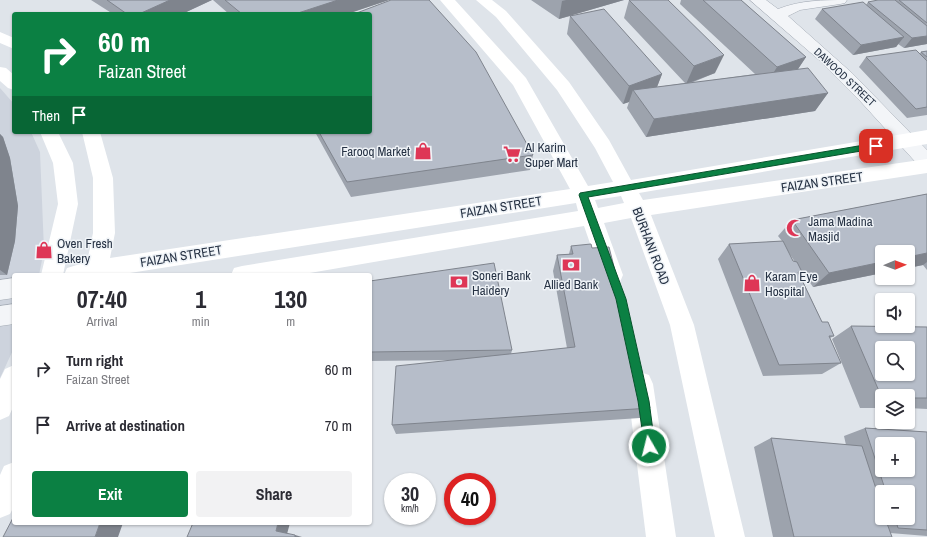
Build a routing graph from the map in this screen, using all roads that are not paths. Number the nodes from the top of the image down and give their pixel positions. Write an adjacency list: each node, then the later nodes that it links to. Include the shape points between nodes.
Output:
1 (447, 0): 17 (street, via 520,82)
2 (483, 0): 16 (street, BURHANI ROAD, via 501,14 563,86 602,145)
3 (757, 0): 5 (street, DAWOOD STREET)
4 (840, 0): 5 (street, via 796,6)
5 (778, 15): 13 (street, DAWOOD STREET, via 865,94)
6 (0, 37): 7 (street)
7 (12, 43)
8 (0, 72): 9 (street)
9 (12, 82)
10 (50, 134): 21 (street, via 63,163 68,204)
11 (92, 134): 20 (street, via 103,178 104,233)
12 (927, 137): 13 (street, FAIZAN STREET)
13 (907, 140): 14 (street, DAWOOD STREET); 16 (street, FAIZAN STREET)
14 (927, 162)
15 (927, 166): 18 (street, FAIZAN STREET)
16 (626, 188): 17 (street, FAIZAN STREET); 18 (street, BURHANI ROAD)
17 (583, 195): 19 (street); 20 (street, FAIZAN STREET)
18 (638, 209): 19 (street, FAIZAN STREET); 34 (street, BURHANI ROAD, via 682,325)
19 (592, 217): 22 (street, FAIZAN STREET); 25 (street)
20 (95, 272)
21 (52, 273)
22 (254, 273)
23 (12, 288): 24 (street)
24 (0, 290)
25 (618, 292)
26 (12, 314): 27 (street)
27 (0, 316)
28 (635, 365): 33 (street, via 643,401)
29 (12, 381): 30 (street)
30 (0, 407)
31 (12, 480): 32 (street)
32 (0, 504)
33 (661, 537)
34 (730, 537)

